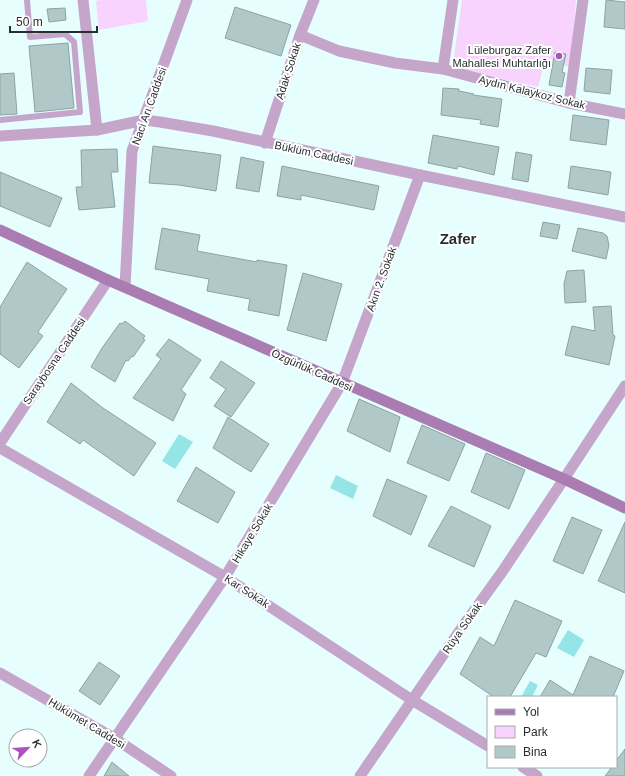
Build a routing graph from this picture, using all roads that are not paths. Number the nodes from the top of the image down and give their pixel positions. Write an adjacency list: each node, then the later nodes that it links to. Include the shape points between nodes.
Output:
1 (27, 0): 11 (lane, via 30,37 65,34 74,42 80,112)
2 (82, 0): 13 (street)
3 (187, 0): 12 (street, Naci Arı Caddesi)
4 (314, 0): 7 (street, Adak Sokak)
5 (453, 0): 8 (street)
6 (583, 0): 9 (street)
7 (300, 35): 8 (street, Aydın Kalaykoz Sokak, via 339,51 395,63); 15 (street, Adak Sokak)
8 (443, 69): 9 (street, Aydın Kalaykoz Sokak)
9 (569, 103): 10 (street, Aydın Kalaykoz Sokak)
10 (625, 114)
11 (0, 120)
12 (144, 120): 13 (street, Büklüm Caddesi); 15 (street, Büklüm Caddesi, via 213,131); 20 (street, Naci Arı Caddesi, via 132,151)
13 (96, 130): 14 (street, Büklüm Caddesi)
14 (0, 136)
15 (265, 143): 16 (street, Büklüm Caddesi)
16 (420, 175): 17 (street, Büklüm Caddesi); 21 (street, Akın 2. Sokak)
17 (625, 217)
18 (0, 230): 19 (main road, Özgürlük Caddesi)
19 (108, 280): 20 (main road, Özgürlük Caddesi); 23 (street, Saraybosna Caddesi)
20 (125, 287): 21 (main road, Özgürlük Caddesi)
21 (342, 383): 25 (main road, Özgürlük Caddesi); 27 (street, Hikaye Sokak)
22 (625, 386): 25 (street, Rüya Sokak)
23 (0, 443)
24 (0, 448): 27 (street, Kar Sokak)
25 (564, 479): 26 (main road, Özgürlük Caddesi); 29 (street, Rüya Sokak)
26 (625, 508)
27 (225, 577): 29 (street, Kar Sokak); 30 (street, Hikaye Sokak)
28 (0, 673): 30 (street, Hükümet Caddesi)
29 (412, 700): 31 (street, Kar Sokak); 35 (street, Rüya Sokak)
30 (114, 738): 33 (street, Hikaye Sokak); 34 (street, Hükümet Caddesi)
31 (487, 745)
32 (525, 768): 36 (street)
33 (89, 776)
34 (171, 776)
35 (360, 776)
36 (537, 776)

